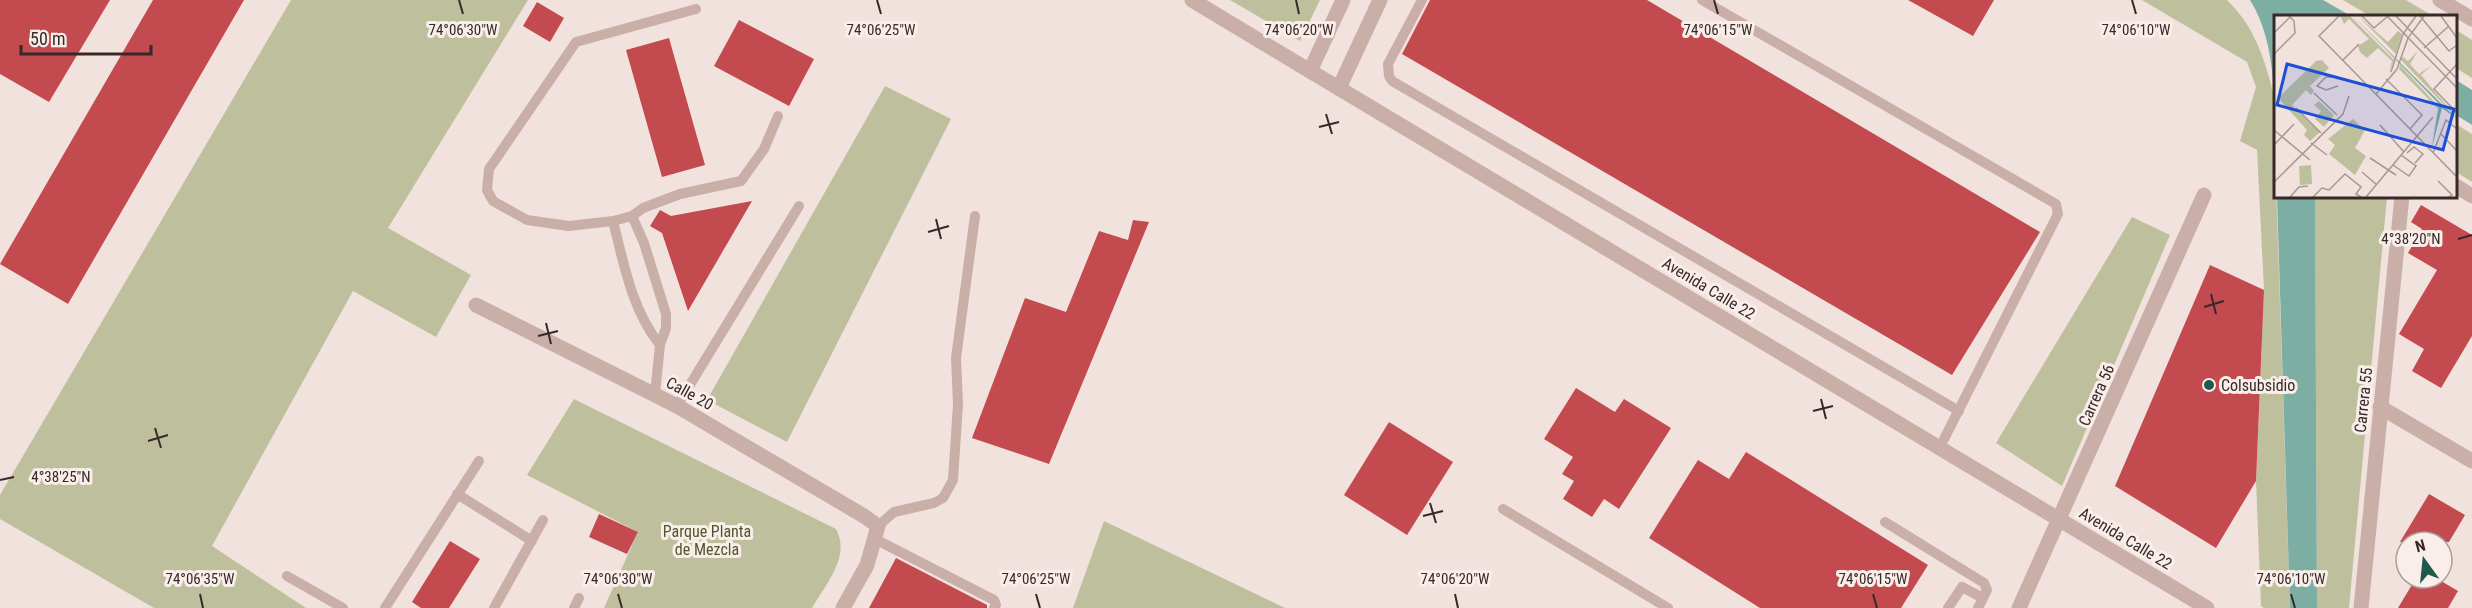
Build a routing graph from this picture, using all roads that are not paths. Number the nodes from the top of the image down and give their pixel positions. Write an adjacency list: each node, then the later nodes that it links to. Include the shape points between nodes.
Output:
1 (1192, 0): 9 (street, Avenida Calle 22)
2 (1343, 0): 9 (street)
3 (1380, 0): 10 (street)
4 (1422, 0): 25 (lane, via 1389,64 1392,81)
5 (1702, 0): 25 (lane, via 2056,204 2058,214)
6 (2440, 0): 8 (street)
7 (696, 9): 19 (lane, via 576,42 489,169 487,190 493,201 527,220 569,226)
8 (2472, 19)
9 (1310, 71): 10 (street, Avenida Calle 22)
10 (1339, 88): 26 (street, Avenida Calle 22)
11 (778, 116): 17 (lane, via 764,149 741,181 680,194)
12 (2457, 187): 14 (street)
13 (2204, 195): 31 (street, Carrera 56)
14 (2472, 196)
15 (2402, 198): 24 (street, Carrera 55)
16 (799, 206): 23 (lane)
17 (632, 216): 19 (lane); 21 (lane, via 666,314)
18 (975, 216): 34 (lane, via 956,358 958,404 953,480 943,498 894,513)
19 (613, 222): 21 (lane, via 640,315)
20 (476, 305): 22 (street, Calle 20)
21 (660, 345): 22 (lane)
22 (655, 394): 23 (street, Calle 20)
23 (677, 406): 34 (street, Calle 20, via 864,516)
24 (2380, 407): 28 (street); 47 (street, Carrera 55)
25 (1959, 411): 26 (lane)
26 (1940, 447): 31 (street, Avenida Calle 22)
27 (479, 461): 29 (lane)
28 (2472, 461)
29 (457, 494): 35 (lane); 39 (lane)
30 (1503, 509): 43 (lane)
31 (2060, 519): 45 (street, Carrera 56); 46 (street, Avenida Calle 22)
32 (543, 520): 35 (lane)
33 (1885, 522): 37 (lane, via 1984,583 1987,590)
34 (876, 533): 41 (street, via 867,565); 42 (lane, via 994,600)
35 (532, 541): 40 (lane)
36 (286, 576): 38 (lane)
37 (1981, 603): 44 (lane, via 1962,587)
38 (343, 608)
39 (385, 608)
40 (494, 608)
41 (843, 608)
42 (994, 608)
43 (1668, 608)
44 (1947, 608)
45 (2019, 608)
46 (2207, 608)
47 (2361, 608)

